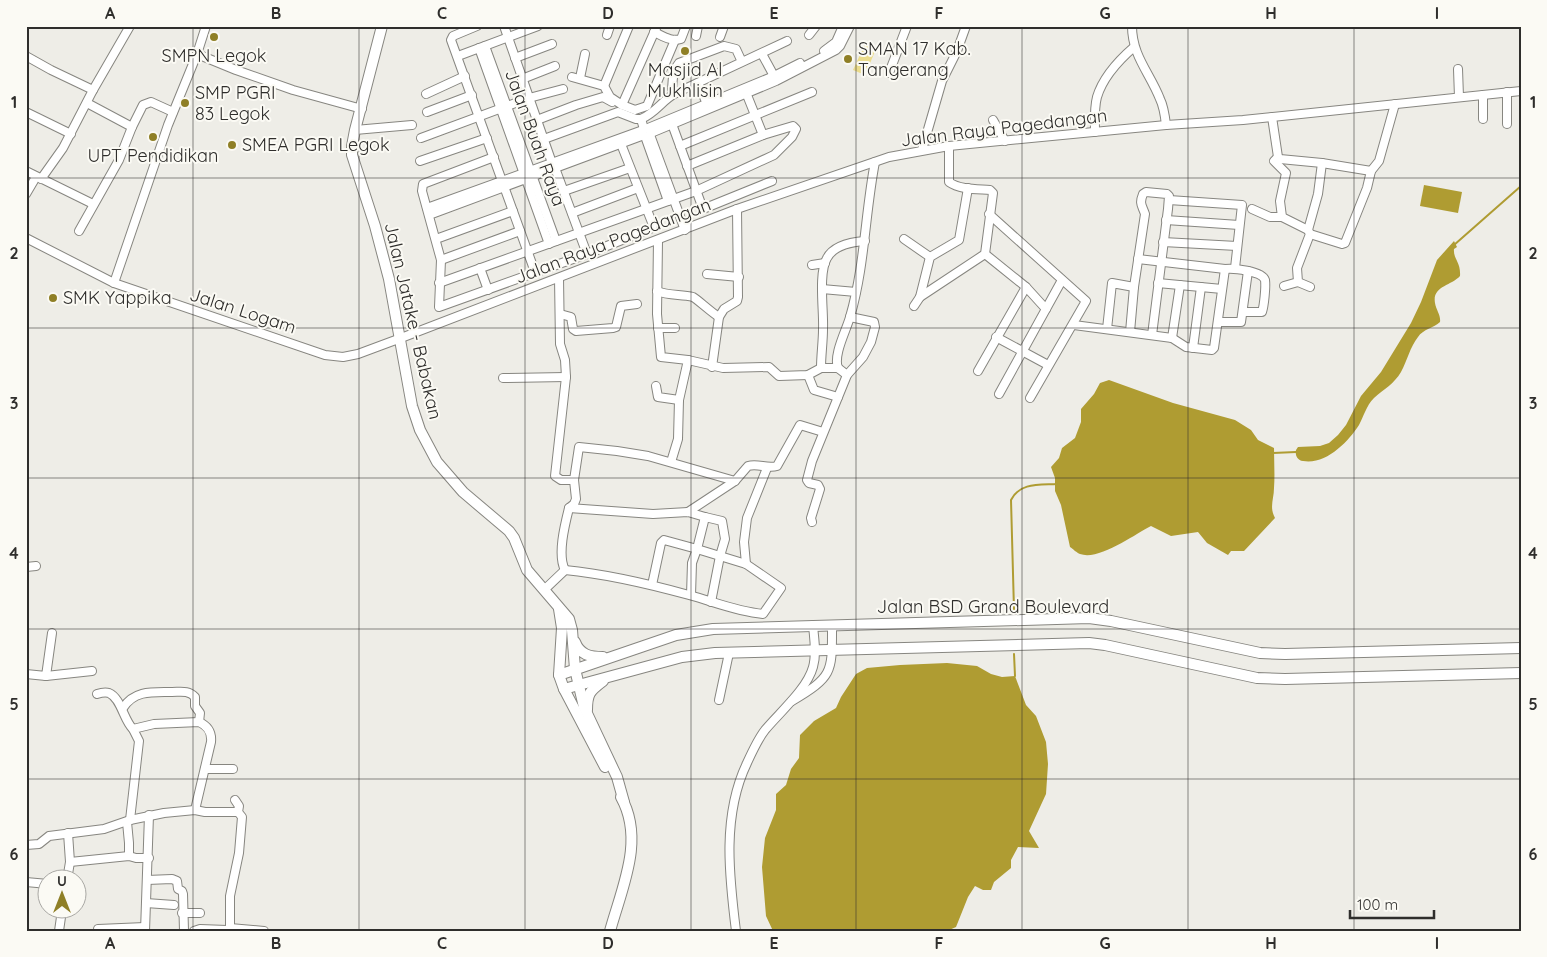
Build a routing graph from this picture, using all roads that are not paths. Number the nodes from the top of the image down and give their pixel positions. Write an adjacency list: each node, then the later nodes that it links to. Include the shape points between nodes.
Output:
1 (130, 26): 44 (street)
2 (206, 26): 29 (street)
3 (382, 26): 61 (main road, Jalan Jatake - Babakan)
4 (477, 26): 33 (street, via 453,36 451,40)
5 (504, 26): 22 (street)
6 (538, 26): 22 (street)
7 (610, 26): 19 (street)
8 (629, 26): 43 (street)
9 (686, 26): 24 (street, via 681,38)
10 (698, 26): 21 (street)
11 (724, 26): 23 (street)
12 (816, 26): 20 (street)
13 (843, 26): 40 (street, via 830,47)
14 (850, 26): 47 (street, via 836,50 776,82)
15 (907, 26): 38 (street)
16 (1132, 26): 28 (street)
17 (964, 27): 89 (street, via 957,51 942,81)
18 (655, 28): 24 (street); 60 (street)
19 (607, 35)
20 (808, 35)
21 (696, 36)
22 (508, 37): 27 (street); 34 (street)
23 (720, 37)
24 (675, 40): 60 (street, via 647,106 635,110)
25 (787, 41): 31 (street)
26 (552, 44): 34 (street)
27 (482, 47): 33 (street); 59 (street, Jalan Buah Raya)
28 (1134, 47): 76 (street, via 1160,97); 79 (street, via 1116,63 1100,91 1096,102)
29 (198, 54): 61 (street, via 293,90); 63 (street)
30 (586, 54): 43 (street, via 576,77)
31 (762, 54): 35 (street); 40 (street)
32 (26, 56): 44 (street)
33 (458, 56): 39 (street)
34 (515, 58): 41 (street)
35 (742, 62): 42 (street); 50 (street, via 736,48 724,46 679,63 673,74 672,89)
36 (555, 66): 41 (street)
37 (1458, 69): 54 (street)
38 (889, 73)
39 (465, 76): 51 (street); 52 (street)
40 (774, 76): 47 (street)
41 (522, 79): 55 (street)
42 (698, 83): 50 (street); 57 (street)
43 (604, 86): 60 (street)
44 (93, 90): 56 (street)
45 (563, 90): 55 (street)
46 (1520, 90): 49 (street, Jalan Raya Pagedangan)
47 (745, 91): 57 (street); 65 (street); 72 (street)
48 (812, 92): 65 (street)
49 (1508, 92): 53 (street, Jalan Raya Pagedangan); 73 (street)
50 (676, 93): 68 (street, via 666,98 651,115)
51 (426, 94)
52 (472, 95): 64 (street); 66 (street)
53 (1483, 95): 54 (street, Jalan Raya Pagedangan); 69 (street)
54 (1459, 97): 58 (street, Jalan Raya Pagedangan)
55 (529, 98): 59 (street); 70 (street)
56 (86, 103): 75 (street); 80 (street)
57 (707, 104): 78 (street)
58 (1394, 104): 67 (street, Jalan Raya Pagedangan); 99 (street, via 1379,161)
59 (504, 107): 66 (street); 100 (street, Jalan Buah Raya)
60 (620, 108): 68 (street); 70 (street, via 603,97); 84 (street)
61 (362, 109): 77 (main road, Jalan Jatake - Babakan)
62 (26, 112): 80 (street)
63 (173, 112): 75 (street, via 147,102); 154 (street)
64 (427, 112)
65 (755, 115): 81 (street); 87 (street)
66 (479, 116): 82 (street); 83 (street)
67 (1272, 117): 76 (street, Jalan Raya Pagedangan); 90 (street)
68 (641, 119): 78 (street)
69 (1483, 119)
70 (537, 120): 84 (street)
71 (993, 120): 85 (street)
72 (672, 124): 78 (street); 87 (street)
73 (1507, 124)
74 (412, 125): 77 (street)
75 (132, 126): 111 (street, via 119,160)
76 (1166, 126): 79 (street, Jalan Raya Pagedangan)
77 (355, 130): 184 (main road, Jalan Jatake - Babakan, via 352,155 375,226)
78 (647, 132): 86 (street); 95 (street); 109 (street)
79 (1095, 132): 85 (street, Jalan Raya Pagedangan)
80 (71, 134): 101 (street)
81 (763, 135): 96 (street); 107 (street, via 793,126 796,129 774,155)
82 (421, 138)
83 (487, 138): 91 (street); 92 (street)
84 (544, 140): 95 (street)
85 (1005, 141): 88 (street, Jalan Raya Pagedangan)
86 (622, 144): 95 (street); 97 (street)
87 (680, 146): 96 (street)
88 (949, 146): 89 (street, Jalan Raya Pagedangan); 105 (street, via 949,182)
89 (922, 150): 93 (street, Jalan Raya Pagedangan)
90 (1278, 157): 94 (street); 119 (street, via 1274,161 1286,173 1280,204)
91 (494, 158): 103 (street); 116 (street, via 423,184)
92 (420, 161)
93 (875, 162): 114 (street, Jalan Raya Pagedangan); 131 (street)
94 (1322, 163): 99 (street); 125 (street)
95 (554, 166): 100 (street); 106 (street)
96 (687, 166): 107 (street)
97 (630, 168): 104 (street); 106 (street)
98 (26, 171): 101 (street)
99 (1370, 171): 125 (street, via 1367,188 1345,243)
100 (528, 175): 103 (street); 132 (street, Jalan Buah Raya)
101 (38, 178): 108 (street); 111 (street)
102 (772, 181): 107 (street, via 703,209)
103 (503, 184): 115 (street); 116 (street)
104 (638, 188): 112 (street); 117 (street)
105 (968, 188): 118 (street, via 992,191); 138 (street, via 959,240)
106 (564, 191): 117 (street)
107 (696, 191): 109 (street)
108 (26, 194)
109 (671, 200): 112 (street); 122 (street)
110 (1168, 200): 120 (street); 121 (street, via 1241,204); 139 (street, via 1167,194 1143,194 1140,206 1144,214)
111 (93, 204): 123 (street)
112 (646, 209): 126 (street); 136 (street, via 652,228)
113 (1252, 209): 119 (street, via 1270,217)
114 (737, 210): 122 (street, Jalan Raya Pagedangan); 150 (street)
115 (513, 211): 124 (street); 127 (street)
116 (428, 212): 127 (street)
117 (572, 212): 126 (street)
118 (989, 214): 137 (street); 152 (street)
119 (1282, 217): 125 (street)
120 (1166, 220): 121 (street); 133 (street)
121 (1239, 225): 134 (street)
122 (685, 230): 130 (street, Jalan Raya Pagedangan)
123 (79, 231)
124 (520, 231): 135 (street); 140 (street)
125 (1309, 232): 153 (street, via 1297,268)
126 (579, 233): 132 (street); 136 (street)
127 (436, 239): 140 (street)
128 (904, 239): 138 (street)
129 (28, 241): 154 (street, Jalan Logam)
130 (658, 241): 151 (street, Jalan Raya Pagedangan); 166 (street)
131 (864, 241): 142 (street, via 848,243 830,254); 167 (street)
132 (553, 242): 135 (street)
133 (1163, 242): 134 (street); 141 (street)
134 (1237, 246): 145 (street)
135 (527, 252): 144 (street); 148 (street)
136 (587, 254): 148 (street)
137 (985, 254): 159 (street); 168 (street)
138 (930, 257): 168 (street)
139 (1138, 259): 141 (street); 160 (street)
140 (441, 260): 155 (street)
141 (1160, 262): 146 (street); 156 (street)
142 (825, 263): 143 (street); 163 (street)
143 (812, 265)
144 (480, 268): 155 (street); 165 (street)
145 (1235, 268): 146 (street); 147 (street)
146 (1224, 269): 164 (street)
147 (1248, 271): 172 (street); 172 (street, via 1264,280 1264,307 1262,312)
148 (535, 272): 165 (street)
149 (707, 274): 150 (street)
150 (739, 277): 174 (street, via 737,301 724,309)
151 (559, 278): 173 (street); 184 (street, Jalan Raya Pagedangan)
152 (1062, 280): 171 (street); 177 (street, via 1086,301)
153 (1298, 282): 158 (street); 162 (street)
154 (114, 283): 184 (street, Jalan Logam, via 325,355 343,357 358,354)
155 (439, 283): 165 (street, via 438,305 441,307)
156 (1158, 283): 157 (street); 182 (street)
157 (1180, 285): 161 (street); 185 (street)
158 (1284, 286)
159 (1026, 287): 171 (street); 183 (street)
160 (1134, 287): 180 (street, via 1112,284); 181 (street)
161 (1201, 287): 164 (street); 186 (street)
162 (1310, 287)
163 (822, 289): 167 (street); 191 (street)
164 (1222, 289): 176 (street)
165 (488, 290)
166 (657, 291): 174 (street, via 694,298); 178 (street)
167 (856, 292): 175 (street)
168 (920, 297): 170 (street)
169 (637, 304): 173 (street, via 621,306 619,322 613,328 576,330 571,317)
170 (914, 306)
171 (1046, 308): 187 (street)
172 (1244, 312): 176 (street, via 1241,322)
173 (560, 314): 196 (street, via 560,344)
174 (719, 317): 190 (street)
175 (850, 318): 192 (street, via 837,358); 195 (street, via 874,322 875,327 872,342)
176 (1218, 322): 186 (street, via 1214,349)
177 (1074, 325): 180 (street); 189 (street)
178 (658, 328): 179 (street); 188 (street, via 661,357)
179 (675, 328)
180 (1107, 329): 181 (street)
181 (1130, 332): 182 (street)
182 (1152, 335): 185 (street)
183 (996, 337): 187 (street); 193 (street)
184 (401, 338): 219 (main road, Jalan Jatake - Babakan, via 412,406 437,462 463,492 514,538 527,570)
185 (1172, 338): 186 (street)
186 (1193, 348)
187 (1022, 351): 189 (street); 199 (street)
188 (688, 360): 190 (street); 202 (street)
189 (1048, 365): 201 (street)
190 (712, 366): 194 (street, via 769,367 778,376)
191 (821, 368): 192 (street); 194 (street)
192 (838, 368): 195 (street)
193 (978, 371)
194 (808, 375): 200 (street, via 814,390)
195 (847, 375): 200 (street)
196 (566, 377): 197 (street); 206 (street, via 556,476 561,480)
197 (503, 378)
198 (656, 386): 202 (street, via 658,397)
199 (999, 394)
200 (838, 397): 203 (street)
201 (1030, 398)
202 (679, 400): 204 (street, via 678,439)
203 (823, 432): 205 (street, via 800,425 778,464); 211 (street, via 807,479 820,488)
204 (671, 462): 206 (street, via 626,452 579,447); 207 (street)
205 (767, 468): 207 (street, via 751,464); 214 (street, via 747,518 744,536)
206 (574, 480): 208 (street, via 576,499)
207 (735, 480): 209 (street)
208 (569, 508): 209 (street, via 653,514); 217 (street, via 561,561)
209 (688, 512): 210 (street)
210 (705, 517): 212 (street); 213 (street, via 724,523 725,539)
211 (812, 522)
212 (697, 549): 213 (street); 218 (street, via 663,541); 220 (street, via 692,563)
213 (720, 556): 214 (street); 221 (street)
214 (746, 564): 221 (street, via 780,588 763,614 741,612)
215 (26, 566): 216 (street)
216 (36, 566)
217 (565, 570): 218 (street); 219 (street)
218 (652, 585): 220 (street)
219 (544, 589): 222 (main road, Jalan Jatake - Babakan)
220 (691, 595): 221 (street)
221 (711, 602)
222 (559, 609): 226 (main road, Jalan Jatake - Babakan, via 569,619); 236 (main road, via 562,628)
223 (813, 625): 224 (main road, Jalan BSD Grand Boulevard); 229 (street); 231 (main road, Jalan BSD Grand Boulevard, via 713,629 676,635)
224 (832, 625): 227 (main road, Jalan BSD Grand Boulevard, via 1089,618 1260,653); 228 (street)
225 (52, 633): 237 (street)
226 (573, 636): 231 (main road, via 578,649 584,654); 232 (main road)
227 (1521, 648)
228 (832, 649): 229 (main road, Jalan BSD Grand Boulevard); 234 (main road, Jalan BSD Grand Boulevard, via 1089,643 1257,678); 243 (street, via 832,662 826,676 814,689)
229 (815, 650): 230 (main road, Jalan BSD Grand Boulevard); 243 (street, via 813,668 804,685)
230 (729, 653): 238 (main road, Jalan BSD Grand Boulevard, via 682,657); 242 (street)
231 (610, 658): 232 (main road, Jalan BSD Grand Boulevard)
232 (575, 669): 236 (main road, Jalan BSD Grand Boulevard); 239 (main road)
233 (92, 671): 237 (street)
234 (1521, 673)
235 (26, 674): 237 (street)
236 (560, 675): 240 (main road)
237 (46, 676)
238 (610, 677): 239 (main road, Jalan BSD Grand Boulevard); 245 (main road, via 588,695)
239 (578, 685): 240 (main road, Jalan BSD Grand Boulevard); 245 (main road)
240 (564, 689): 251 (main road)
241 (97, 694): 244 (street, via 109,693)
242 (718, 700)
243 (786, 705): 275 (street, via 763,732 735,791 730,844)
244 (123, 708): 246 (street, via 129,699 146,692 187,692 195,697); 247 (street)
245 (587, 715): 251 (main road, via 617,777)
246 (199, 722): 247 (street, via 154,724); 248 (street, via 212,736)
247 (133, 729): 255 (street, via 139,740)
248 (205, 769): 249 (street); 252 (street)
249 (233, 769)
250 (235, 800): 253 (street)
251 (624, 802): 274 (main road, via 633,836)
252 (195, 810): 253 (street); 254 (street)
253 (238, 812): 267 (street, via 242,817 230,896)
254 (149, 816): 255 (street); 259 (street)
255 (128, 821): 256 (street, via 104,829); 258 (street)
256 (68, 833): 257 (street, via 45,837 39,844); 260 (street)
257 (26, 845)
258 (129, 856): 259 (street); 260 (street)
259 (149, 858): 262 (street)
260 (70, 862): 261 (street)
261 (69, 870)
262 (147, 880): 263 (street); 265 (street, via 177,881 178,889 183,893)
263 (146, 903): 264 (street); 269 (street)
264 (174, 905)
265 (182, 913): 266 (street); 271 (street)
266 (200, 913)
267 (230, 928): 270 (street); 272 (street)
268 (98, 929): 269 (street)
269 (145, 929)
270 (244, 930): 273 (street)
271 (184, 931)
272 (194, 931)
273 (264, 931)
274 (610, 931)
275 (736, 931)

